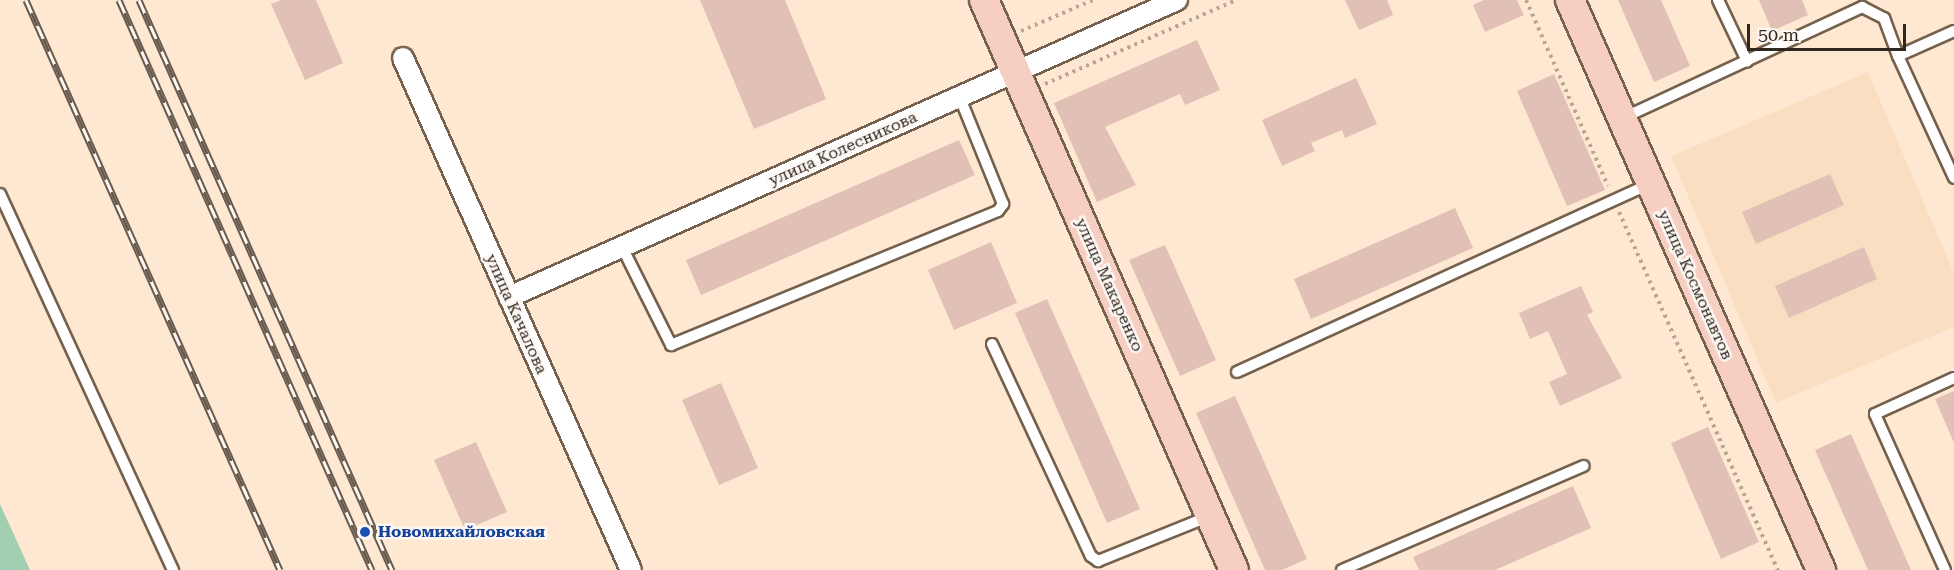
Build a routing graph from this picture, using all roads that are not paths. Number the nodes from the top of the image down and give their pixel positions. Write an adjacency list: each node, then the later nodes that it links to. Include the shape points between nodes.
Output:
1 (984, 0): 9 (street, улица Макаренко)
2 (1177, 0): 9 (street, улица Колесникова)
3 (1570, 0): 11 (street, улица Космонавтов)
4 (1718, 0): 8 (lane)
5 (1954, 31): 6 (lane)
6 (1898, 56): 8 (lane, via 1884,18 1862,7); 12 (lane)
7 (403, 58): 16 (street, улица Качалова)
8 (1747, 61): 11 (lane)
9 (1021, 83): 10 (street, улица Колесникова); 21 (street, улица Макаренко)
10 (960, 98): 15 (street, улица Колесникова); 15 (lane, via 1003,204 998,211 672,345)
11 (1622, 119): 13 (street, улица Космонавтов)
12 (1954, 178)
13 (1650, 184): 18 (lane); 26 (street, улица Космонавтов)
14 (0, 194): 22 (lane)
15 (622, 247): 16 (street, улица Колесникова)
16 (509, 297): 23 (street, улица Качалова)
17 (992, 344): 21 (lane, via 1091,556 1098,561)
18 (1237, 372)
19 (1954, 378): 27 (lane, via 1875,414)
20 (1584, 466): 25 (lane)
21 (1210, 516): 24 (street, улица Макаренко)
22 (173, 570)
23 (631, 570)
24 (1234, 570)
25 (1342, 570)
26 (1821, 570)
27 (1945, 570)

